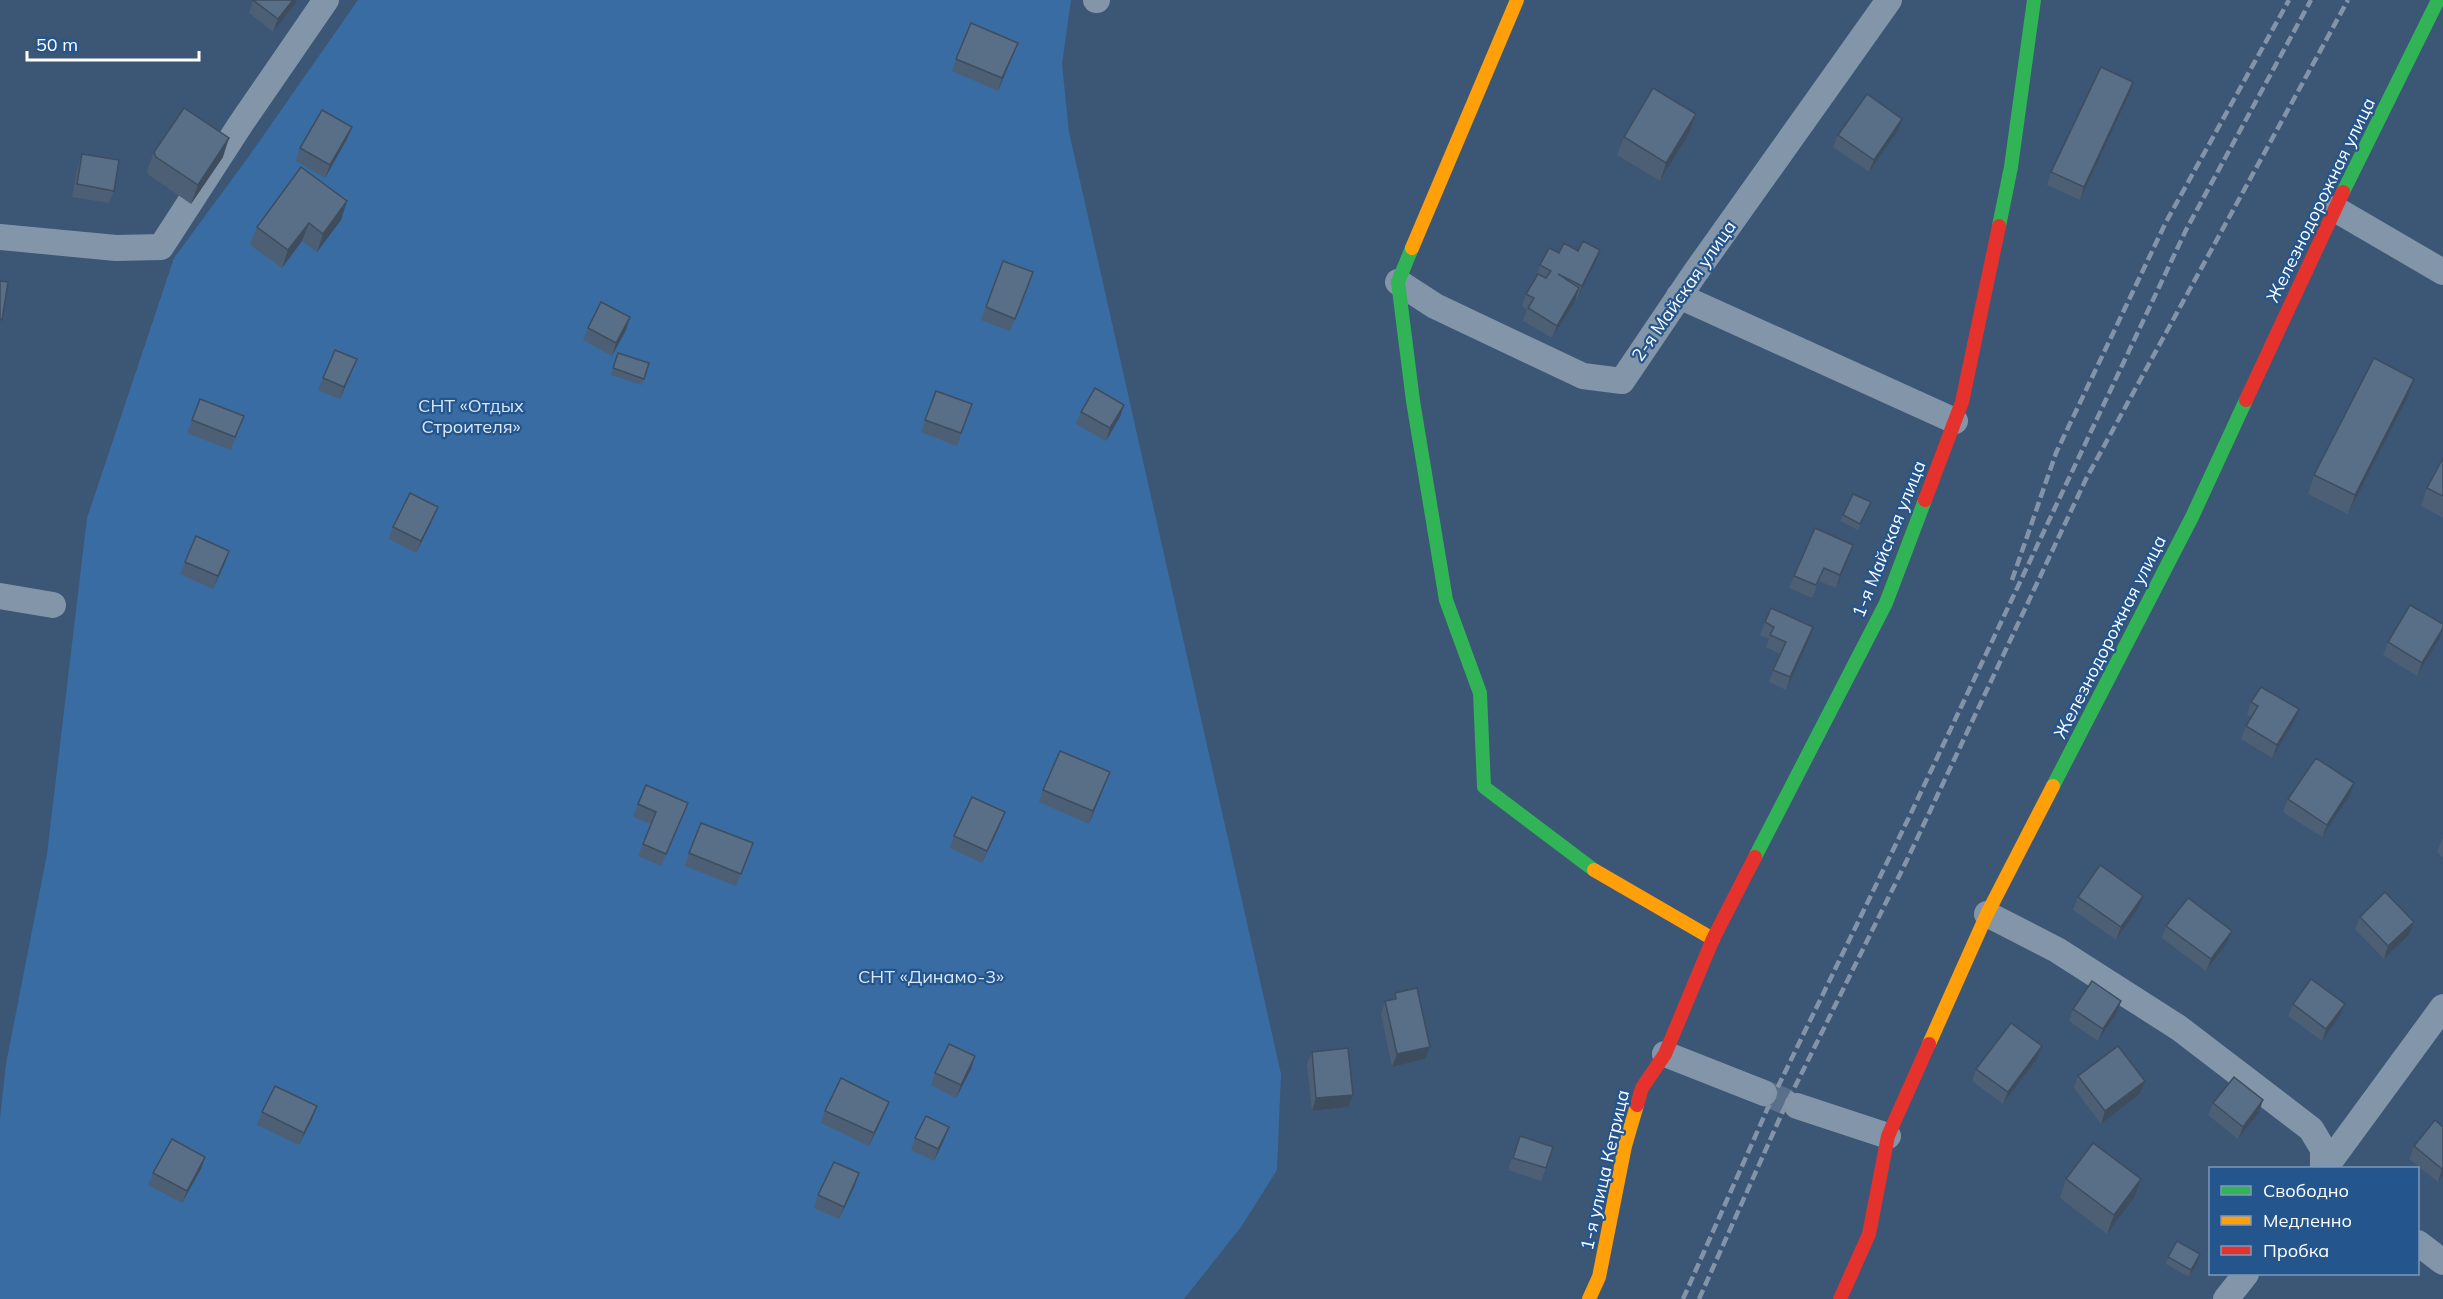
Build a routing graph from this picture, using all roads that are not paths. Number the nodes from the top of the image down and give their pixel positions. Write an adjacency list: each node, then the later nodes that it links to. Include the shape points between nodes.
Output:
1 (326, 0): 7 (street, via 161,247 116,248)
2 (1517, 0): 9 (street)
3 (1889, 0): 10 (street, 2-я Майская улица)
4 (2034, 0): 11 (street, 1-я Майская улица, via 2011,167)
5 (2438, 0): 6 (street, Железнодорожная улица)
6 (2335, 209): 8 (street); 14 (street, Железнодорожная улица, via 2192,517)
7 (0, 237)
8 (2443, 272)
9 (1398, 282): 10 (street, 2-я Майская улица, via 1435,306 1583,376 1622,381); 15 (street, via 1446,600 1480,693 1484,787 1588,867)
10 (1679, 296): 11 (street)
11 (1955, 421): 15 (street, 1-я Майская улица, via 1886,603)
12 (0, 596): 13 (street)
13 (53, 605)
14 (1987, 914): 20 (street, Железнодорожная улица); 21 (street, via 2057,950 2179,1028 2311,1129 2323,1149)
15 (1713, 939): 17 (street, 1-я Майская улица)
16 (2443, 1007): 22 (street)
17 (1665, 1054): 18 (street); 26 (street, 1-я улица Кетрица, via 1642,1088 1625,1146 1599,1276)
18 (1764, 1093)
19 (1797, 1106): 20 (street)
20 (1888, 1136): 27 (street, Железнодорожная улица, via 1869,1234)
21 (2324, 1167)
22 (2325, 1167)
23 (2419, 1244): 24 (street)
24 (2443, 1262)
25 (2245, 1275): 28 (street)
26 (1589, 1299)
27 (1840, 1299)
28 (2226, 1299)

